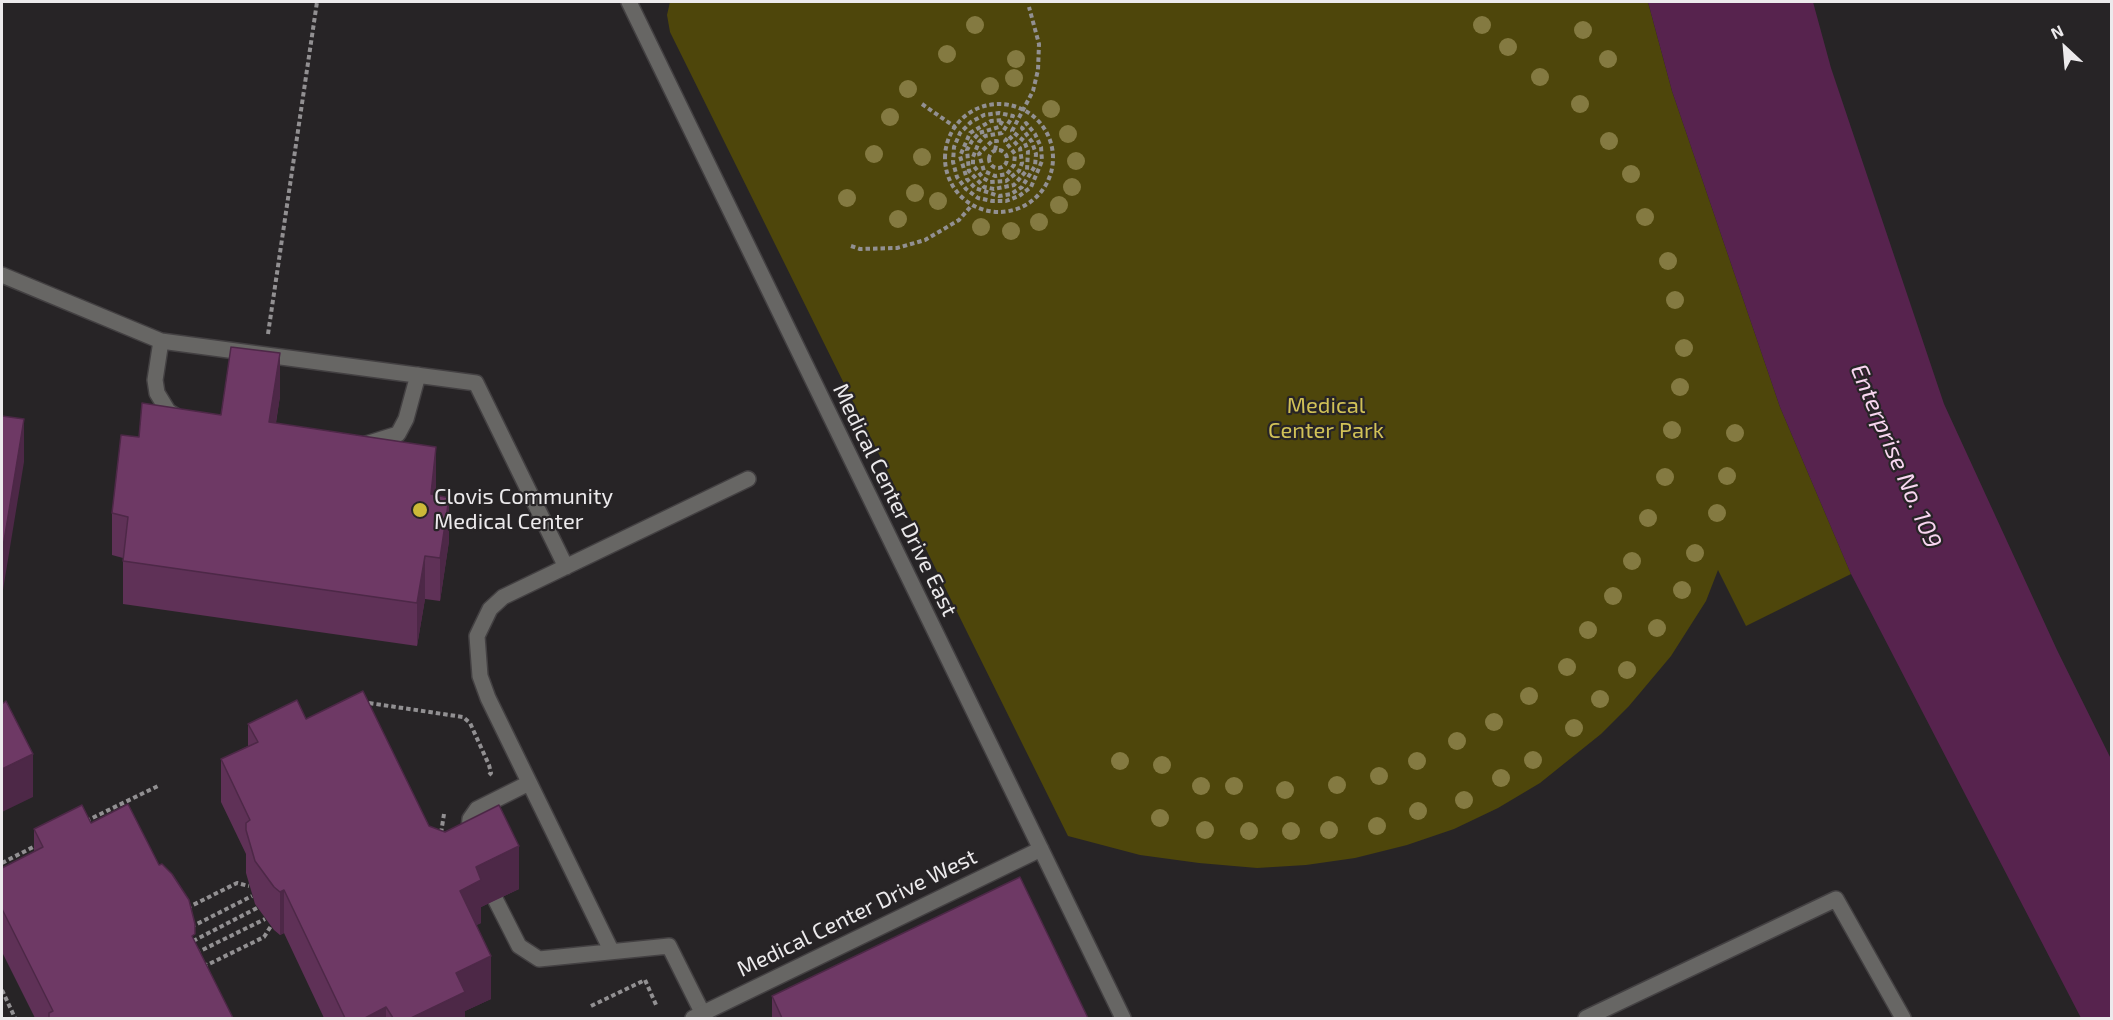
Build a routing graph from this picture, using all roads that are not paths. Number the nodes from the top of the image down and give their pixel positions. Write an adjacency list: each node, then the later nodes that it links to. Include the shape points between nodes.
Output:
1 (628, 2): 10 (street, Medical Center Drive East)
2 (2, 275): 3 (street)
3 (161, 341): 4 (street); 5 (street, via 157,393 168,411)
4 (418, 375): 6 (street, via 398,434 375,443); 8 (street, via 476,383)
5 (189, 419)
6 (350, 443)
7 (748, 478): 8 (street)
8 (566, 567): 9 (street, via 503,597 490,609 477,636 480,676)
9 (529, 783): 11 (street); 11 (street, via 477,809 468,830 477,862 519,946 528,954 554,959)
10 (1041, 849): 12 (street, Medical Center Drive West); 13 (street, Medical Center Drive East)
11 (611, 950): 12 (street, via 669,946)
12 (700, 1017)
13 (1123, 1018)
14 (1586, 1018): 15 (street, via 1836,899)
15 (1903, 1018)

